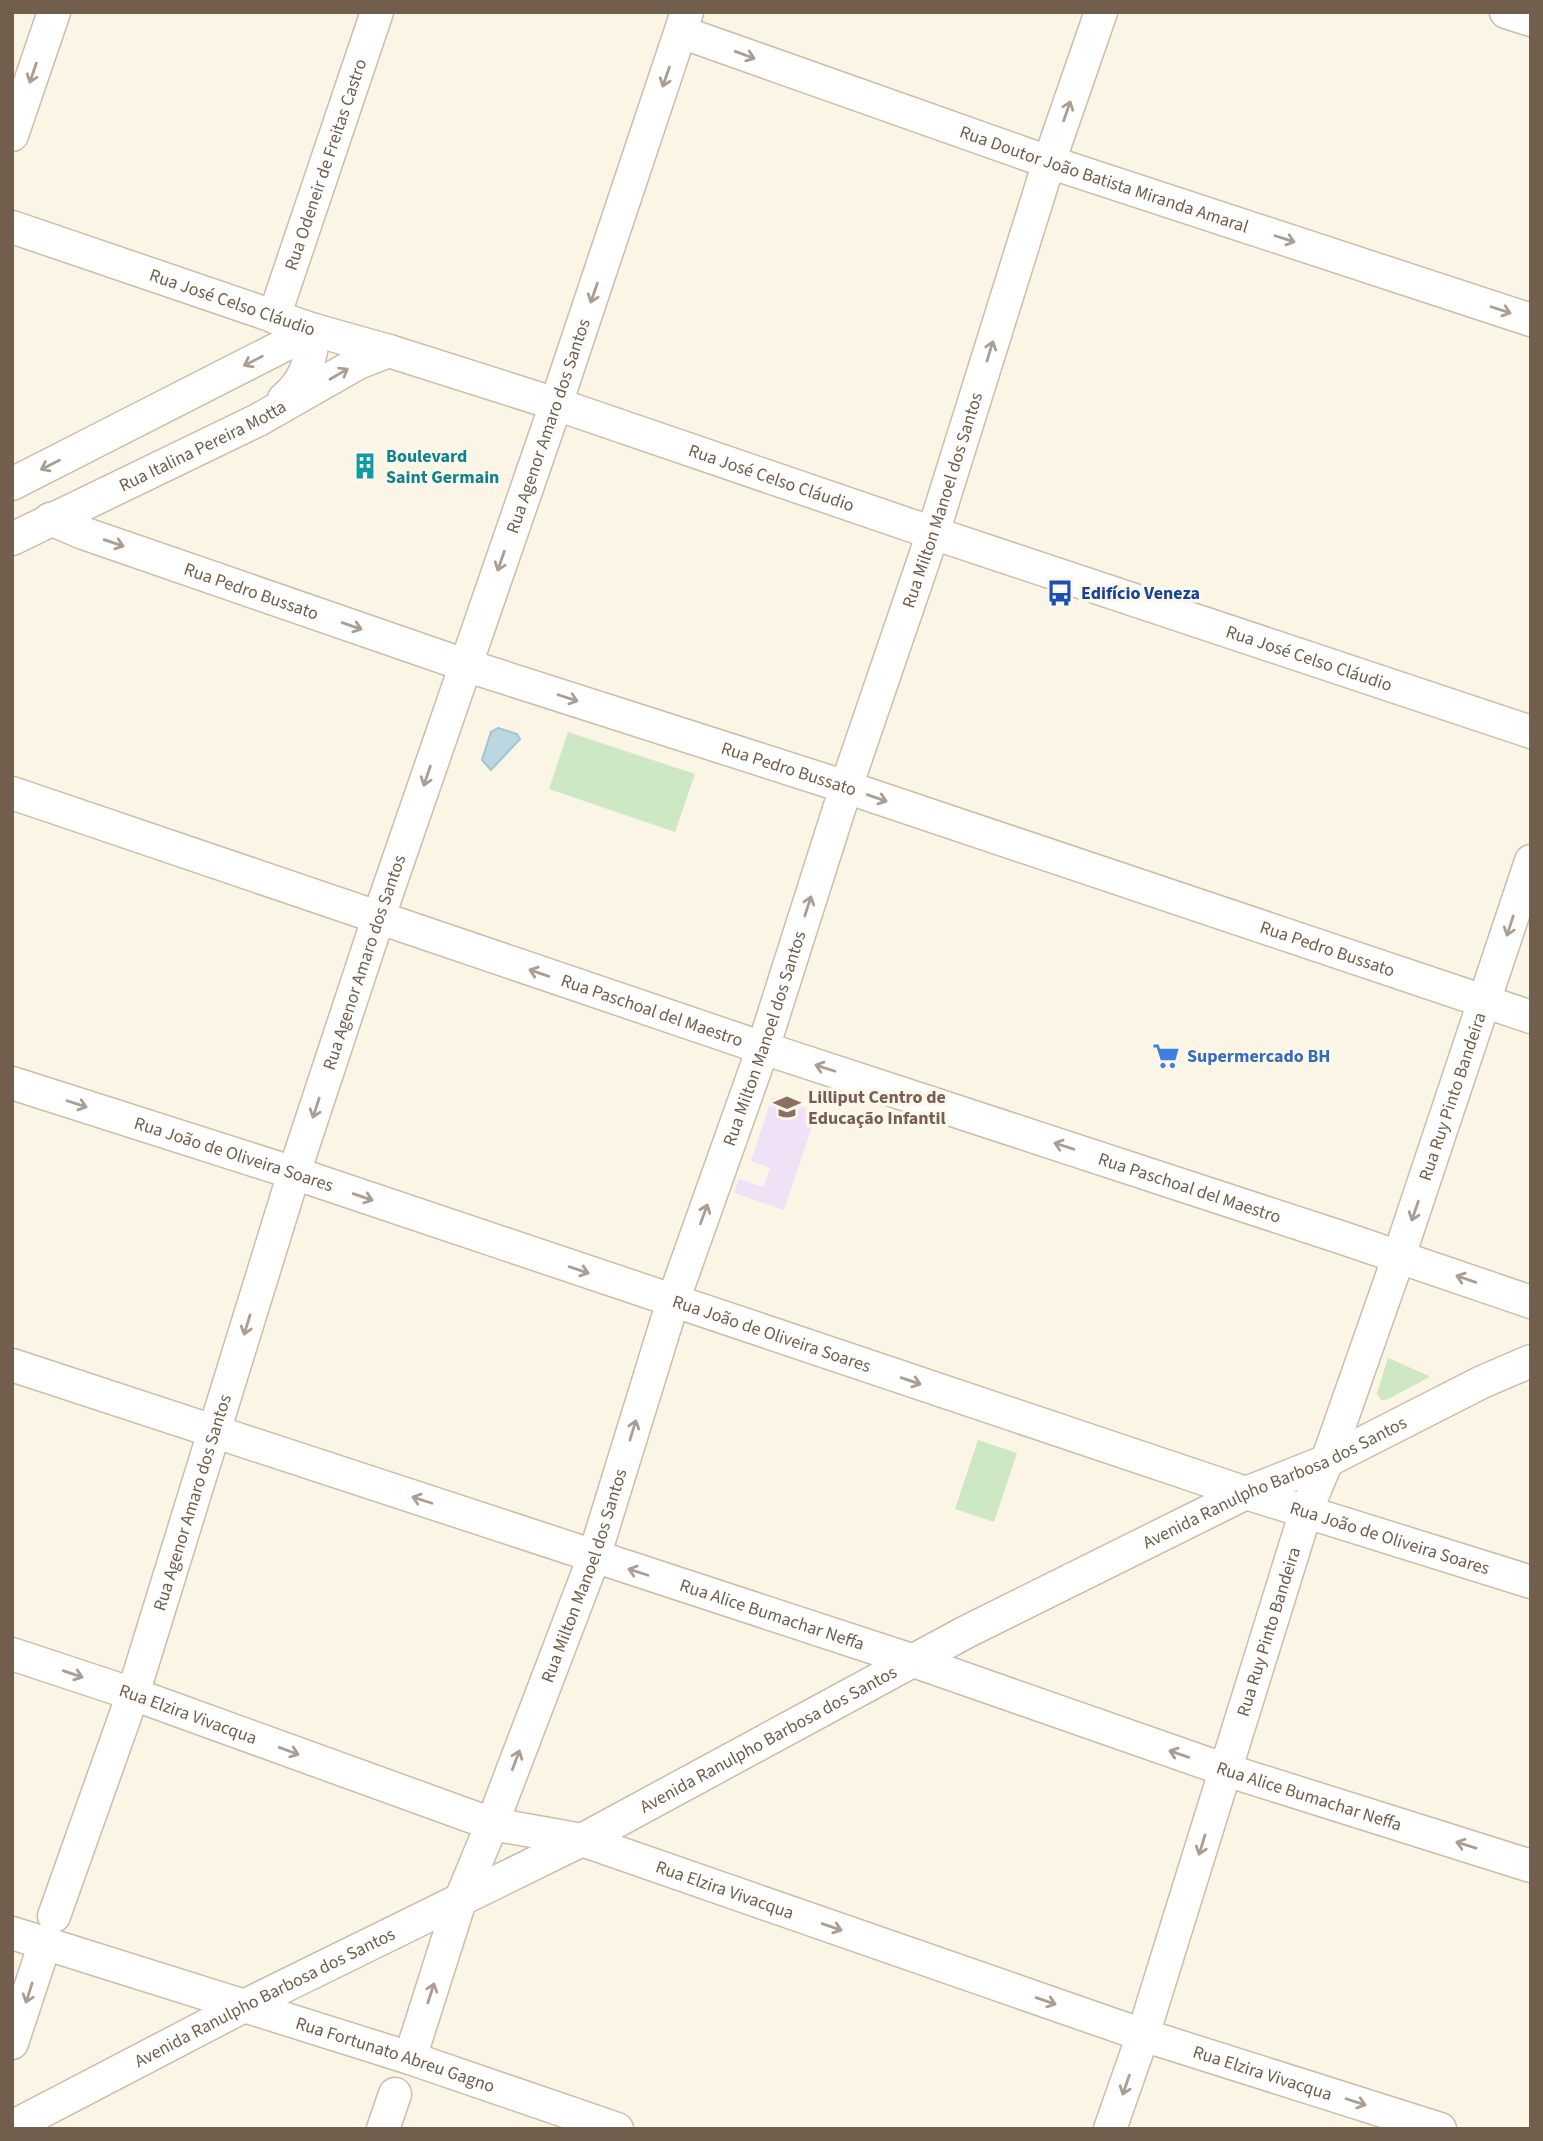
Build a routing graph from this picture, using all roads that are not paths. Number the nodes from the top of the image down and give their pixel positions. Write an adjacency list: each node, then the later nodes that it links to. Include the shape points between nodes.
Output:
1 (54, 12): 7 (street, one-way to 7)
2 (377, 12): 10 (street, Rua Odeneir de Freitas Castro)
3 (1101, 12): 8 (street, Rua Milton Manoel dos Santos, one-way to 3)
4 (1506, 12): 5 (street)
5 (1531, 20)
6 (684, 22): 8 (street, Rua Doutor João Batista Miranda Amaral, one-way to 8); 14 (street, Rua Agenor Amaro dos Santos, one-way to 14)
7 (12, 135)
8 (1049, 162): 11 (street, Rua Doutor João Batista Miranda Amaral, one-way to 11); 18 (street, Rua Milton Manoel dos Santos, one-way to 8)
9 (12, 227): 10 (street, Rua José Celso Cláudio)
10 (274, 317): 12 (street, Rua José Celso Cláudio)
11 (1531, 320)
12 (314, 331): 13 (street, Rua José Celso Cláudio); 15 (street, via 308,369 300,382); 16 (street, one-way to 16)
13 (389, 351): 14 (street, Rua José Celso Cláudio); 15 (street, Rua Italina Pereira Motta, one-way to 13, via 358,363)
14 (556, 404): 18 (street, Rua José Celso Cláudio); 20 (street, Rua Agenor Amaro dos Santos, one-way to 20)
15 (258, 420): 17 (street, Rua Italina Pereira Motta)
16 (12, 484)
17 (50, 519): 19 (street, Rua Italina Pereira Motta); 20 (street, Rua Pedro Bussato, one-way to 20)
18 (933, 533): 21 (street, Rua José Celso Cláudio); 22 (street, Rua Milton Manoel dos Santos)
19 (12, 539)
20 (465, 665): 22 (street, Rua Pedro Bussato, one-way to 22); 25 (street, Rua Agenor Amaro dos Santos, one-way to 25)
21 (1531, 732)
22 (846, 788): 26 (street, Rua Pedro Bussato, one-way to 26); 28 (street, Rua Milton Manoel dos Santos, one-way to 22)
23 (12, 793): 25 (street, Rua Paschoal del Maestro)
24 (1531, 861): 26 (street, Rua Ruy Pinto Bandeira, one-way to 26)
25 (378, 919): 28 (street, Rua Paschoal del Maestro, one-way to 25); 30 (street, Rua Agenor Amaro dos Santos, one-way to 30)
26 (1485, 1002): 27 (street, Rua Pedro Bussato); 31 (street, Rua Ruy Pinto Bandeira, one-way to 31)
27 (1531, 1017)
28 (762, 1048): 31 (street, Rua Paschoal del Maestro, one-way to 28); 32 (street, Rua Milton Manoel dos Santos, one-way to 28)
29 (12, 1083): 30 (street, Rua João de Oliveira Soares, one-way to 30)
30 (294, 1174): 32 (street, Rua João de Oliveira Soares, one-way to 32); 36 (street, Rua Agenor Amaro dos Santos, one-way to 36)
31 (1399, 1256): 33 (street, Rua Paschoal del Maestro, one-way to 31); 37 (street, Rua Ruy Pinto Bandeira)
32 (673, 1301): 38 (street, Rua João de Oliveira Soares, one-way to 38); 40 (street, Rua Milton Manoel dos Santos, one-way to 32)
33 (1531, 1301)
34 (1531, 1361): 37 (street, Avenida Ranulpho Barbosa dos Santos)
35 (12, 1365): 36 (street, Rua Alice Bumachar Neffa)
36 (214, 1431): 40 (street, Rua Alice Bumachar Neffa, one-way to 36); 46 (street, Rua Agenor Amaro dos Santos)
37 (1326, 1461): 38 (street, Avenida Ranulpho Barbosa dos Santos); 39 (street, Rua Ruy Pinto Bandeira)
38 (1247, 1493): 39 (street, Rua João de Oliveira Soares); 42 (street, Avenida Ranulpho Barbosa dos Santos)
39 (1306, 1511): 41 (street, Rua João de Oliveira Soares); 47 (street, Rua Ruy Pinto Bandeira)
40 (594, 1557): 44 (street, Rua Alice Bumachar Neffa, one-way to 40); 48 (street, Rua Milton Manoel dos Santos, one-way to 40)
41 (1531, 1583)
42 (966, 1632): 44 (street, Avenida Ranulpho Barbosa dos Santos); 45 (street, via 969,1659)
43 (12, 1654): 46 (street, Rua Elzira Vivacqua, one-way to 46)
44 (911, 1660): 45 (street, Rua Alice Bumachar Neffa); 49 (street, Avenida Ranulpho Barbosa dos Santos)
45 (981, 1685): 47 (street, Rua Alice Bumachar Neffa, one-way to 45)
46 (133, 1695): 48 (street, Rua Elzira Vivacqua, one-way to 48); 52 (street, Rua Agenor Amaro dos Santos)
47 (1226, 1770): 50 (street, Rua Alice Bumachar Neffa, one-way to 47); 55 (street, Rua Ruy Pinto Bandeira, one-way to 55)
48 (492, 1824): 49 (street, Rua Elzira Vivacqua); 51 (street, Rua Milton Manoel dos Santos)
49 (582, 1840): 51 (street, Avenida Ranulpho Barbosa dos Santos); 55 (street, Rua Elzira Vivacqua, one-way to 55)
50 (1531, 1866)
51 (460, 1901): 54 (street, Avenida Ranulpho Barbosa dos Santos); 57 (street, Rua Milton Manoel dos Santos, one-way to 51)
52 (49, 1930): 53 (street, Rua Fortunato Abreu Gagno); 54 (street, Rua Fortunato Abreu Gagno); 56 (street, Rua Agenor Amaro dos Santos, one-way to 56)
53 (12, 1933)
54 (244, 2006): 57 (street, Rua Fortunato Abreu Gagno); 59 (street, Avenida Ranulpho Barbosa dos Santos)
55 (1143, 2035): 62 (street, Rua Ruy Pinto Bandeira, one-way to 62); 63 (street, Rua Elzira Vivacqua, one-way to 63)
56 (12, 2043)
57 (410, 2058): 61 (street, Rua Fortunato Abreu Gagno)
58 (395, 2094): 60 (street)
59 (12, 2127)
60 (383, 2129)
61 (617, 2129)
62 (1110, 2129)
63 (1440, 2129)

